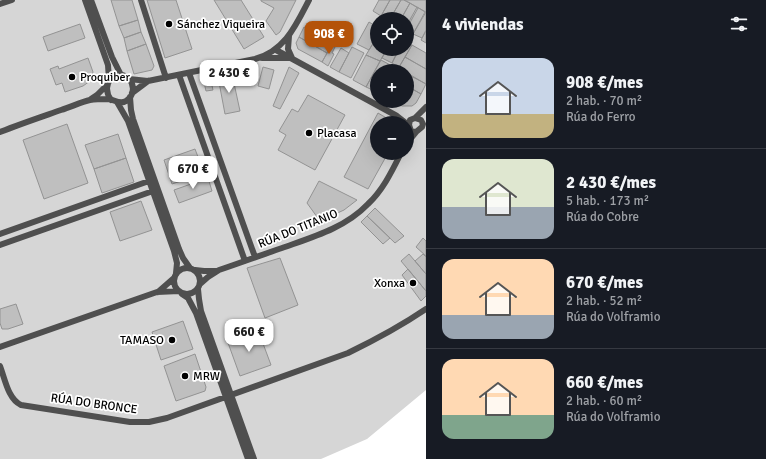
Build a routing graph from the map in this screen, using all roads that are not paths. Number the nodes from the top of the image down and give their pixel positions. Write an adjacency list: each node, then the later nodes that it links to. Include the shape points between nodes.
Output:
1 (12, 0): 6 (street)
2 (85, 0): 17 (street, via 108,65)
3 (91, 0): 13 (street)
4 (141, 0): 14 (street)
5 (309, 0): 7 (street)
6 (0, 4)
7 (289, 36): 8 (street); 10 (street, via 288,49)
8 (276, 50): 9 (street); 10 (street)
9 (260, 58): 10 (street); 11 (street)
10 (292, 58): 23 (street)
11 (189, 73): 12 (street); 31 (street)
12 (179, 75): 14 (street); 32 (street)
13 (121, 76): 15 (street); 17 (street, via 112,77)
14 (166, 78): 16 (street)
15 (129, 79): 16 (street); 18 (street, via 132,84)
16 (148, 81): 18 (street)
17 (108, 83): 19 (street); 20 (street, via 106,91)
18 (131, 95): 21 (street); 33 (street, via 133,119 179,249)
19 (89, 100): 20 (street); 25 (street)
20 (111, 100): 21 (street)
21 (118, 102): 27 (street, via 128,121)
22 (426, 107): 24 (street)
23 (397, 116)
24 (420, 126)
25 (0, 132)
26 (397, 160): 31 (street, RÚA DO TITANIO, via 379,191 353,217 323,233)
27 (149, 182): 28 (street); 29 (street)
28 (153, 191): 30 (street); 35 (street, via 174,251 177,263)
29 (0, 234)
30 (0, 245)
31 (255, 257): 32 (street, RÚA DO TITANIO)
32 (245, 261): 34 (street, RÚA DO TITANIO)
33 (192, 269): 34 (street); 35 (street, via 180,270); 36 (street, via 200,276)
34 (219, 270): 36 (street)
35 (175, 276): 37 (street); 38 (street, via 176,288)
36 (199, 287): 38 (street, via 191,294); 42 (street, via 200,306)
37 (157, 292): 38 (street); 40 (street)
38 (181, 292): 42 (street, via 193,305)
39 (426, 308): 42 (street, RÚA DO BRONCE, via 401,326 348,353)
40 (0, 347)
41 (0, 366): 42 (street, RÚA DO BRONCE, via 10,394 17,403 130,422 158,420)
42 (229, 395): 43 (street); 44 (street)
43 (248, 459)
44 (254, 459)

